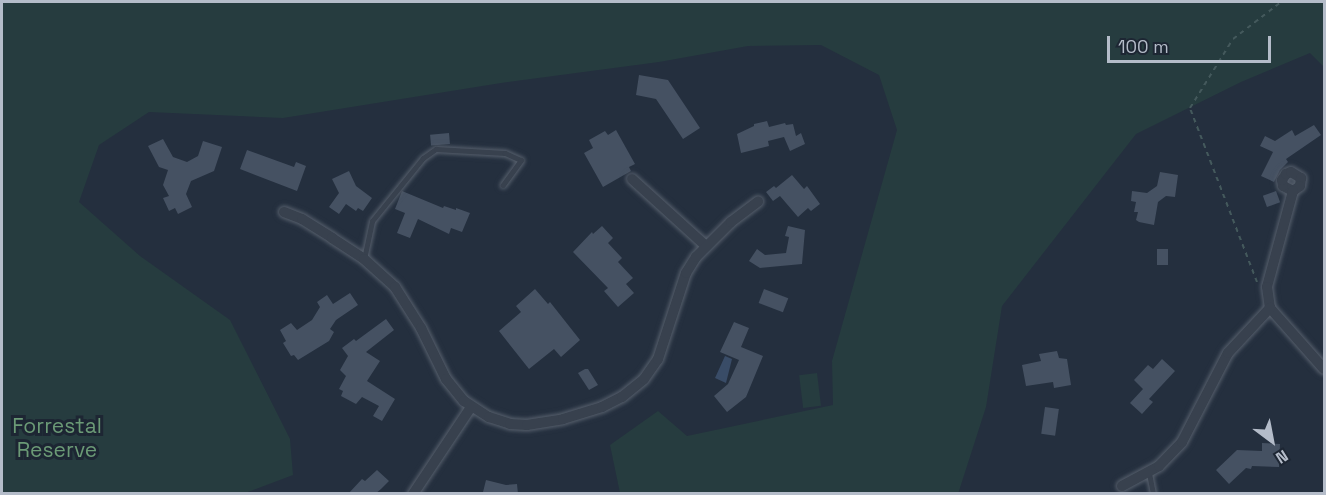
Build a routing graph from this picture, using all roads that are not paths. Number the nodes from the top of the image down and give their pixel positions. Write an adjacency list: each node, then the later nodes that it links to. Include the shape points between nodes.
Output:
1 (632, 179): 6 (street)
2 (503, 185): 7 (lane, via 521,160 505,153 436,149 423,158 372,221)
3 (1293, 191): 8 (street, via 1267,288)
4 (758, 202): 6 (street)
5 (284, 212): 7 (street, via 302,219)
6 (706, 246): 10 (street, via 686,273 658,359 644,379 622,397 581,414 536,424 510,424)
7 (364, 260): 10 (street, via 404,299 446,379)
8 (1270, 308): 9 (street); 11 (street, via 1228,353 1182,442 1159,466)
9 (1324, 369)
10 (471, 407): 13 (street)
11 (1148, 471): 12 (street); 14 (lane)
12 (1122, 486)
13 (413, 494)
14 (1153, 494)

